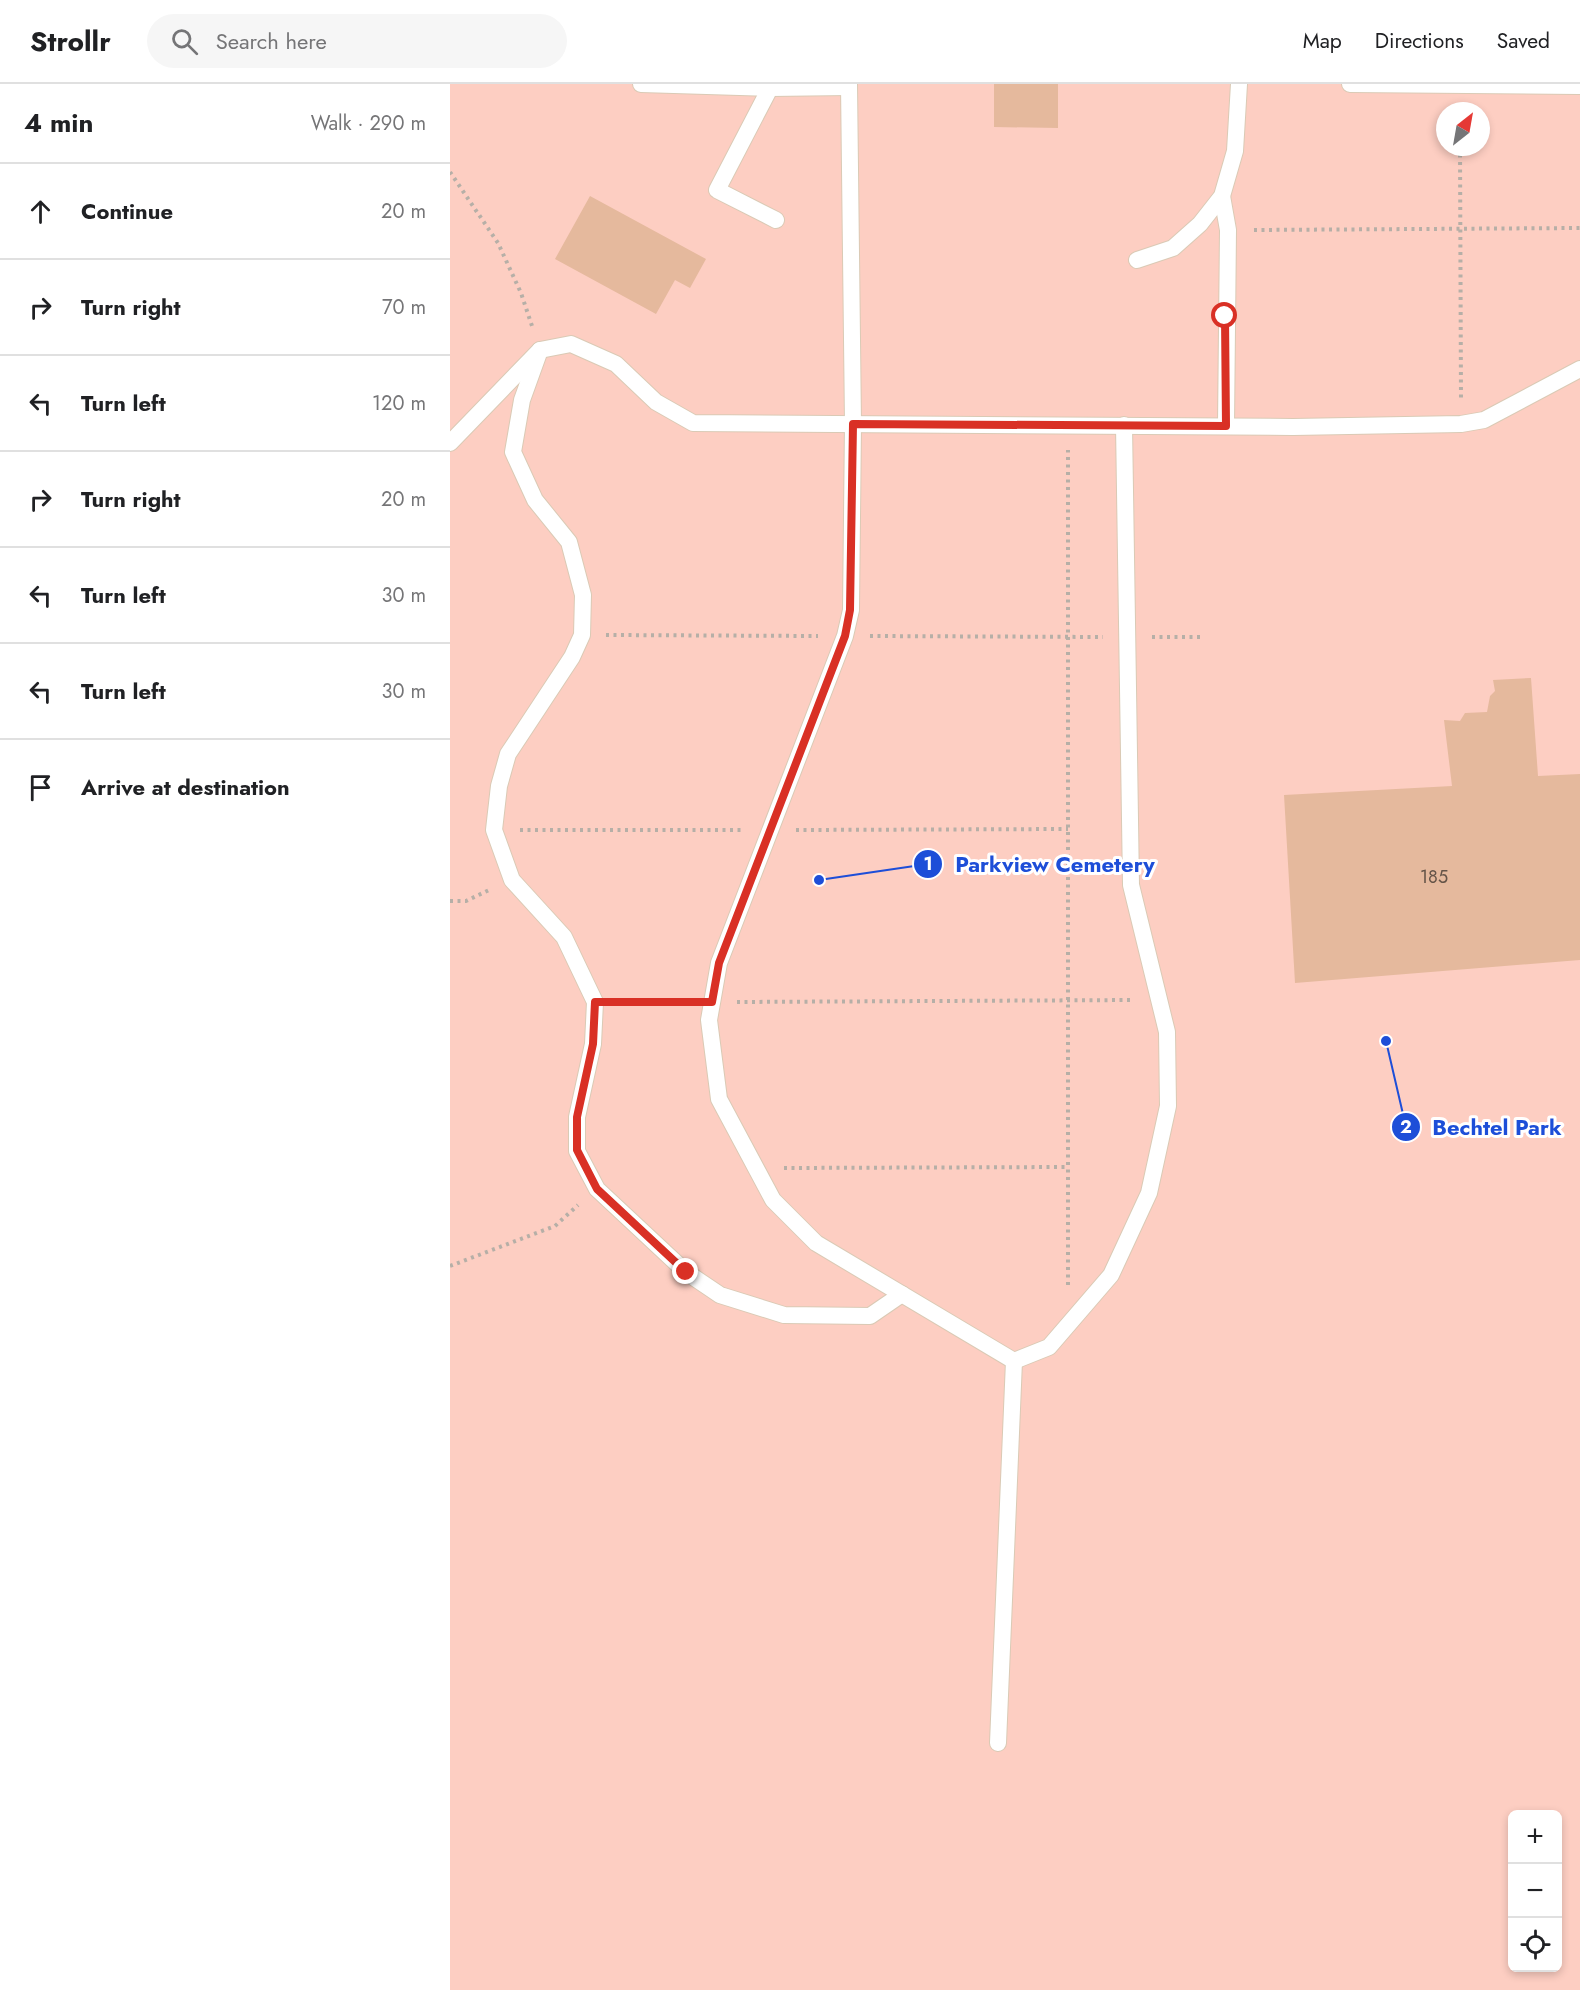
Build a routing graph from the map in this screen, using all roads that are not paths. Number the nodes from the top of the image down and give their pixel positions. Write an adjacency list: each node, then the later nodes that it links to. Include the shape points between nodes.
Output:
1 (640, 84): 2 (lane)
2 (672, 84): 8 (lane)
3 (1239, 84): 9 (lane, via 1235,151)
4 (1350, 84): 5 (lane)
5 (1460, 85): 7 (lane)
6 (849, 86): 8 (lane); 14 (lane)
7 (1580, 86)
8 (770, 88): 10 (lane, via 717,190)
9 (1222, 196): 11 (lane, via 1200,224 1173,248); 16 (lane, via 1228,230)
10 (776, 220)
11 (1137, 260)
12 (540, 350): 14 (lane, via 571,344 616,364 656,402 693,423); 17 (lane); 18 (lane, via 522,400 513,452 535,500 569,542 583,595 582,635 572,657 508,754 499,786 494,830 512,880 564,937 595,1002 593,1044 577,1117 577,1150 597,1189 686,1272 720,1295 784,1315 870,1316)
13 (1580, 369): 16 (lane, via 1484,420 1461,424)
14 (853, 424): 15 (lane); 18 (lane, via 850,610 845,636 719,963 709,1020 719,1099 773,1200 816,1243)
15 (1124, 425): 16 (lane); 19 (lane, via 1131,885 1167,1032 1168,1106 1149,1193 1111,1275 1049,1347)
16 (1226, 426)
17 (450, 443)
18 (902, 1294): 19 (lane)
19 (1014, 1361): 20 (lane)
20 (998, 1743)

